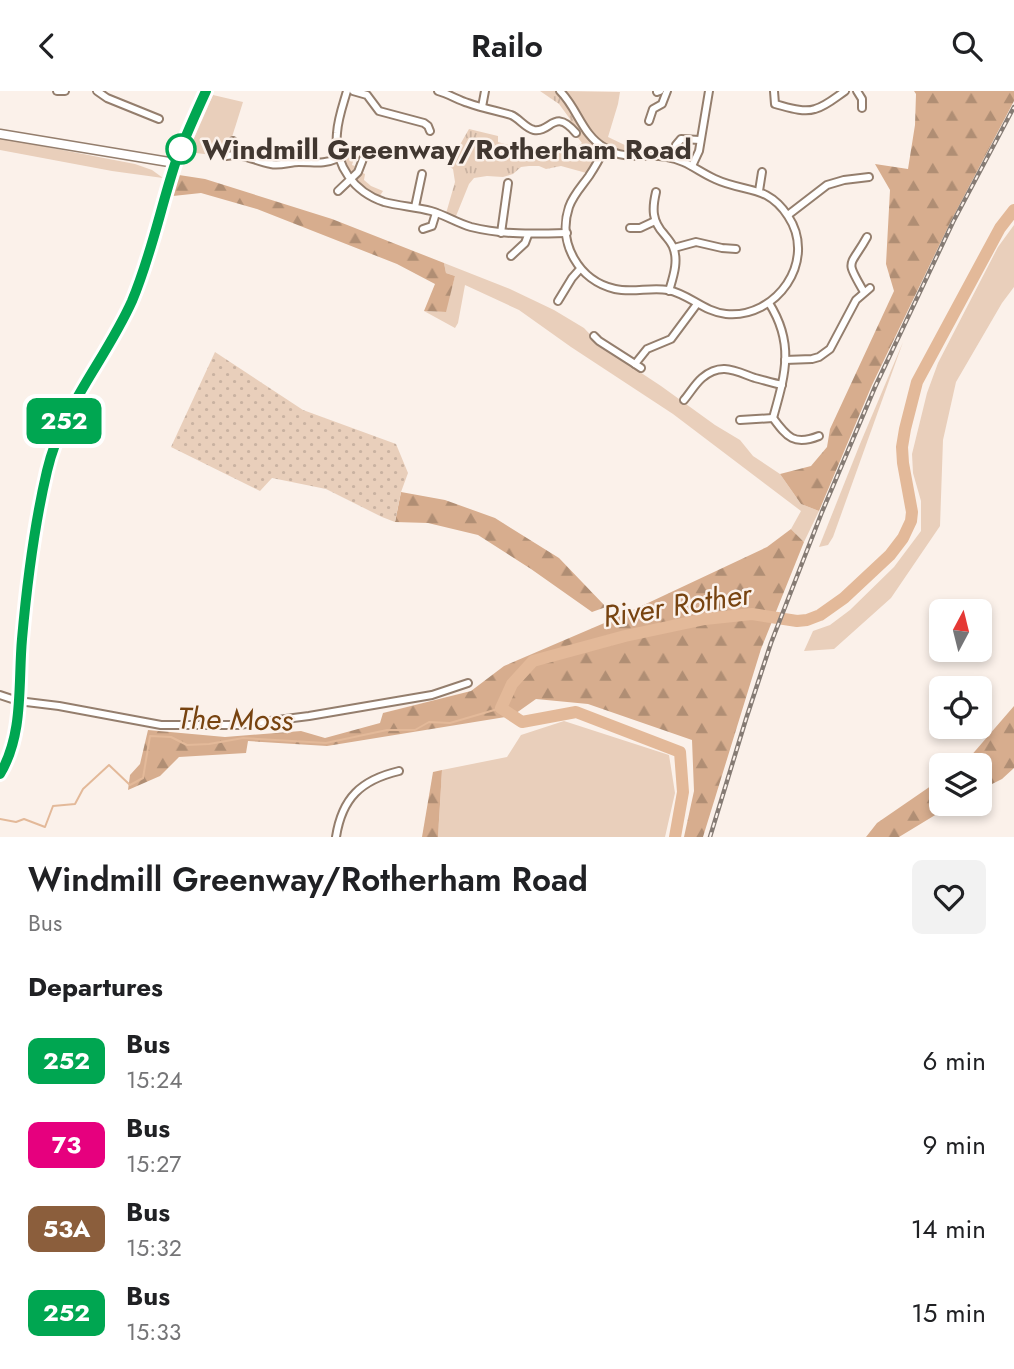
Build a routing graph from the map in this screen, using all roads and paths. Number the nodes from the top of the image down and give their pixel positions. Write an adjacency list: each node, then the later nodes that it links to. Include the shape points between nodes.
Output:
1 (57, 91): 2 (street)
2 (65, 91)
3 (97, 91): 17 (street)
4 (206, 91): 28 (main road)
5 (347, 91): 25 (street, via 337,132)
6 (353, 91): 19 (street, via 367,95 379,111 424,123)
7 (438, 91): 15 (street)
8 (485, 91): 15 (street)
9 (560, 91): 24 (street, via 589,135)
10 (667, 91): 18 (street)
11 (707, 91): 22 (street)
12 (774, 91): 13 (street, via 775,104 796,109 817,109)
13 (845, 91)
14 (857, 91): 16 (street)
15 (482, 107): 20 (street, via 512,115 535,130 560,121)
16 (862, 108)
17 (159, 120)
18 (649, 121)
19 (430, 131)
20 (576, 133)
21 (0, 134): 28 (street)
22 (700, 140): 26 (street, via 681,139); 29 (street)
23 (233, 141): 25 (street, via 230,155 268,164 321,164)
24 (605, 148): 26 (street, via 628,156); 45 (street, via 569,206)
25 (339, 158): 33 (street)
26 (672, 158): 29 (street)
27 (363, 159): 33 (street)
28 (175, 163): 65 (main road, via 137,288 52,451 29,576)
29 (692, 166): 36 (street, via 723,183)
30 (762, 172): 36 (street)
31 (422, 174): 38 (street)
32 (869, 177): 40 (street, via 827,185)
33 (350, 179): 35 (street); 38 (street, via 375,198)
34 (508, 183): 44 (street)
35 (338, 191)
36 (759, 191): 40 (street)
37 (656, 192): 41 (street)
38 (415, 207): 39 (street)
39 (436, 213): 43 (street, via 432,226); 44 (street)
40 (788, 215): 54 (street, via 796,237 796,261 788,283)
41 (654, 221): 42 (street); 48 (street)
42 (629, 228)
43 (423, 229)
44 (501, 233): 46 (street)
45 (567, 233): 46 (street); 51 (street)
46 (528, 235): 50 (street)
47 (867, 237): 57 (street, via 851,266 867,290 856,300 830,349 812,359)
48 (674, 248): 49 (street, via 696,242); 52 (street, via 676,264)
49 (736, 250)
50 (510, 256)
51 (580, 269): 52 (street, via 617,289); 53 (street)
52 (669, 291): 55 (street)
53 (558, 301)
54 (769, 303): 55 (street, via 736,314 718,313); 57 (street, via 783,331)
55 (698, 304): 56 (street, via 671,339 647,349 638,366)
56 (594, 336)
57 (785, 360): 58 (street)
58 (782, 385): 59 (street, via 724,369 702,379); 60 (street)
59 (684, 400)
60 (773, 418): 61 (street); 62 (street, via 791,439)
61 (740, 420)
62 (819, 436)
63 (468, 683): 65 (street, via 432,695 239,726 161,725)
64 (0, 695): 65 (street)
65 (18, 701): 67 (main road, via 15,738)
66 (399, 771): 68 (street, via 368,783 349,799)
67 (0, 774)
68 (335, 837)

